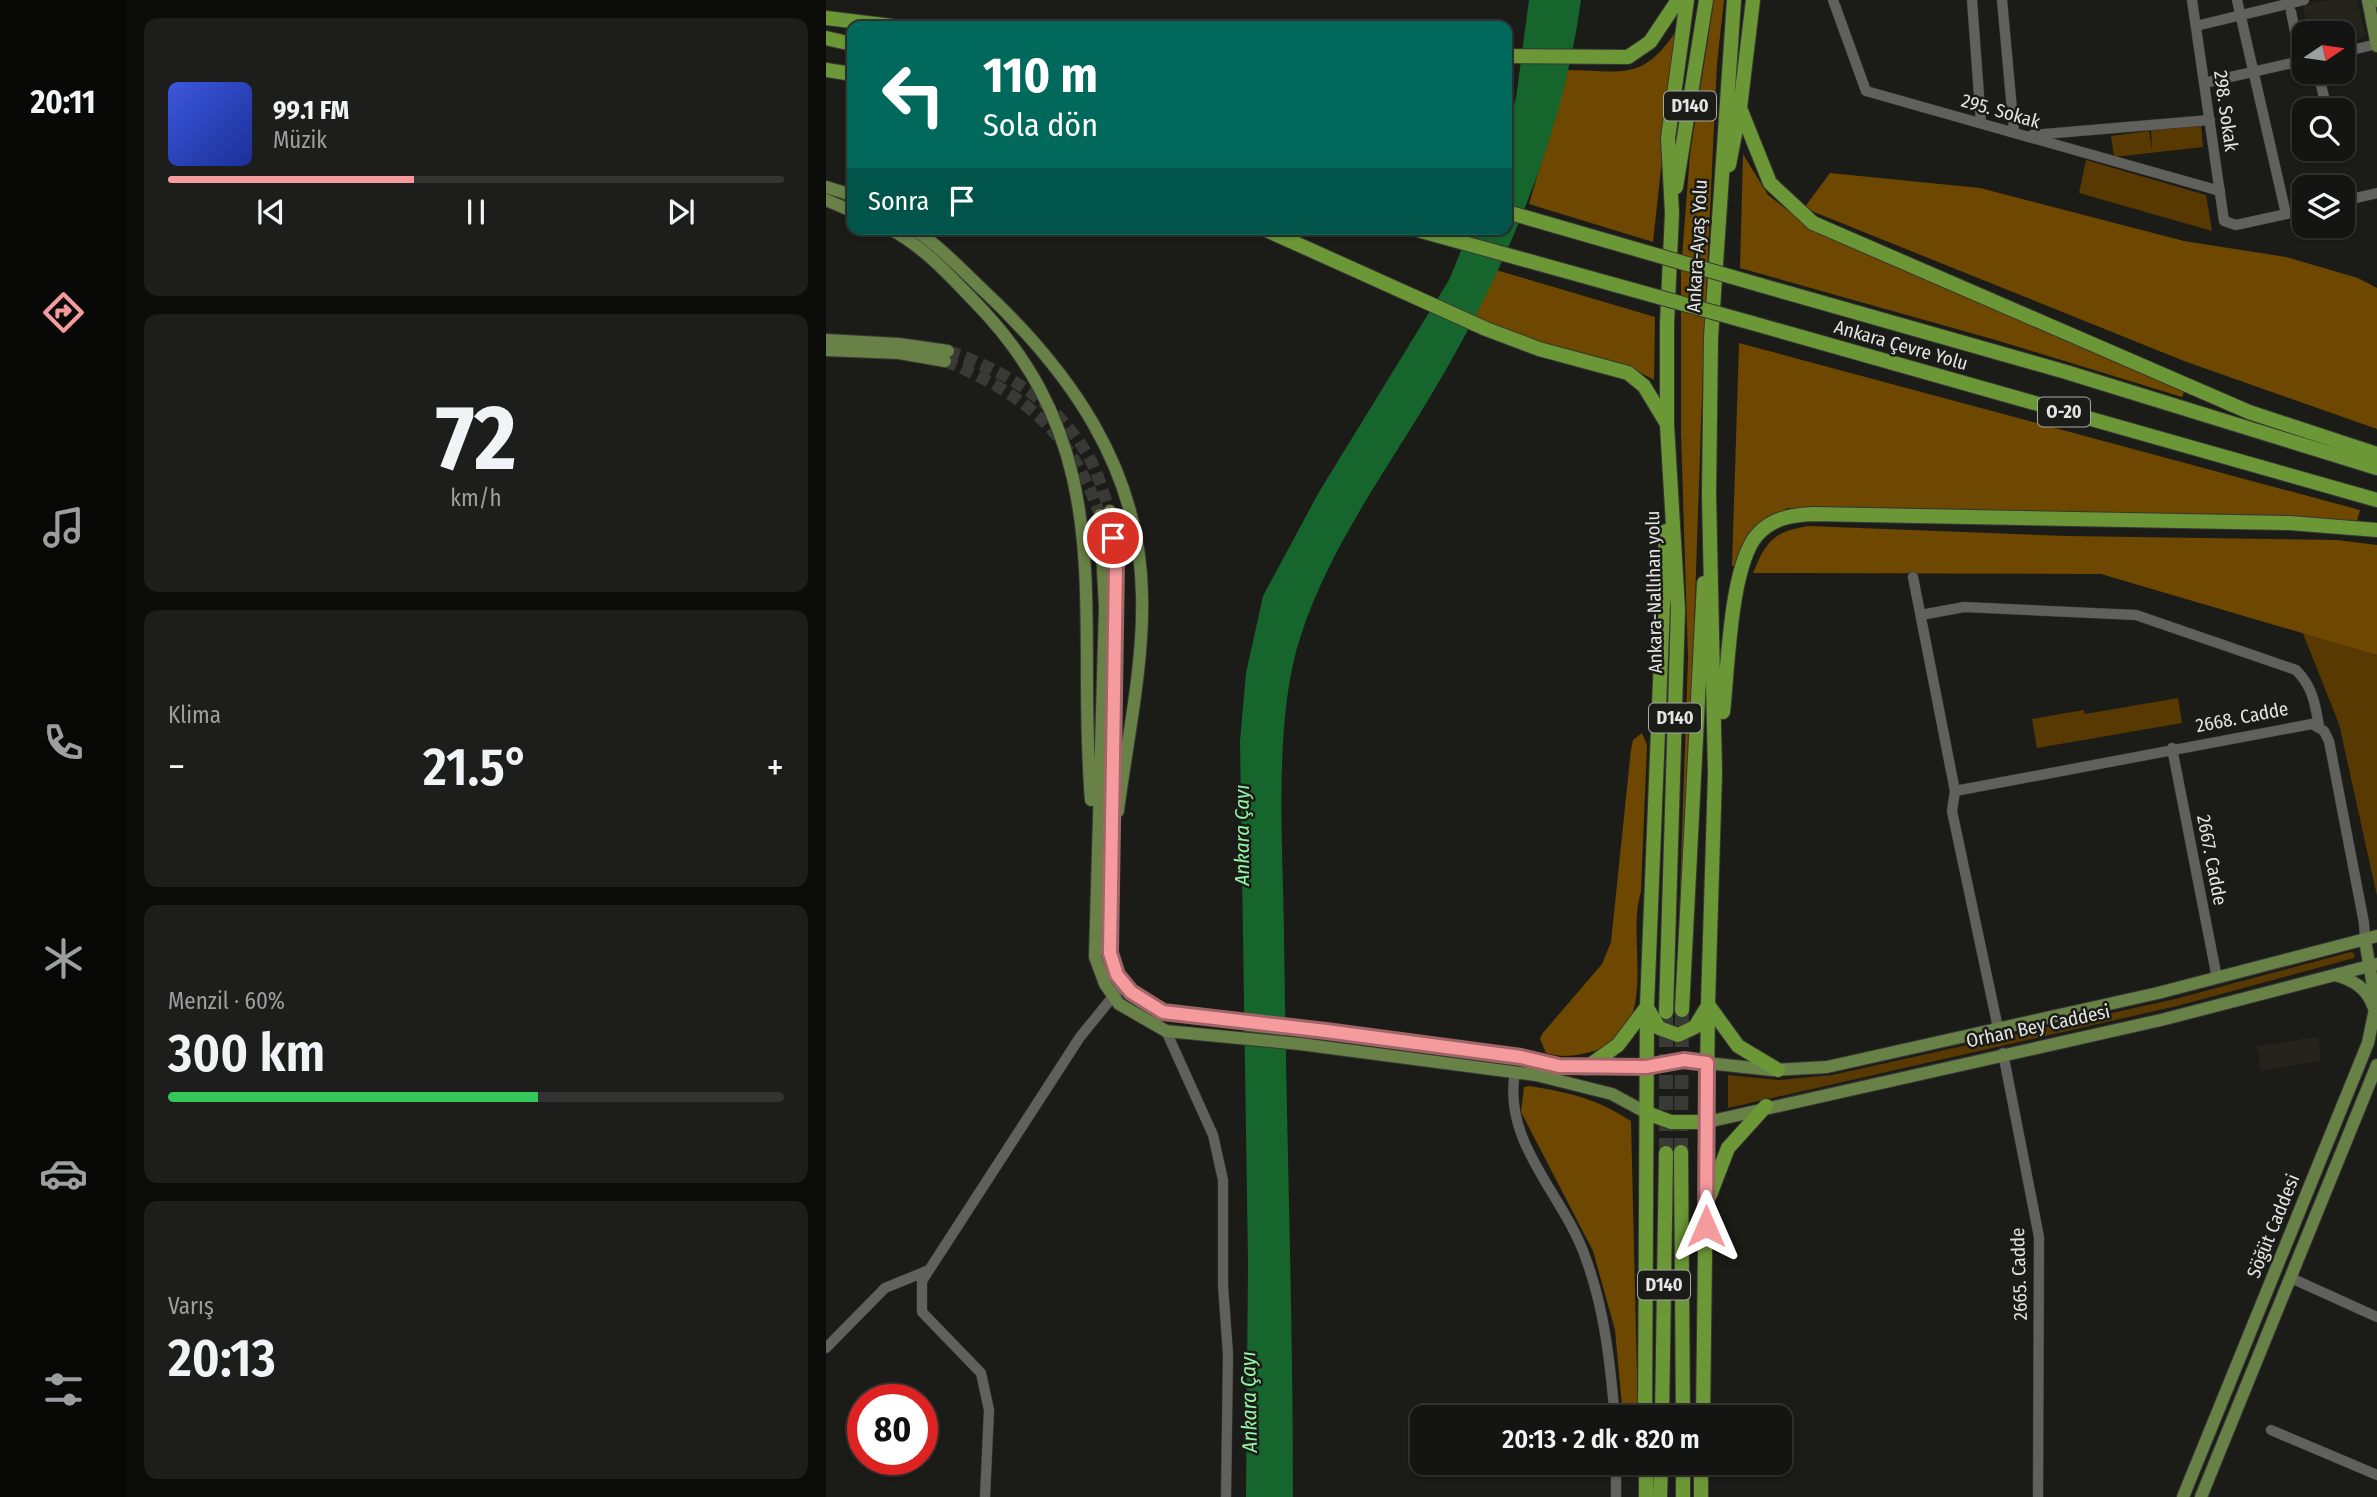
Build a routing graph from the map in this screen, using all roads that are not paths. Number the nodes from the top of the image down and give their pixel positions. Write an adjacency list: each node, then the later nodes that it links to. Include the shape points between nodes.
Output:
1 (1678, 0): 23 (highway, via 1640,51 1615,59)
2 (1687, 0): 42 (highway, via 1668,138)
3 (1706, 0): 42 (highway, Ankara-Ayaş Yolu / D140)
4 (1734, 0): 44 (highway, Ankara-Ayaş Yolu / D140)
5 (1753, 0): 29 (highway)
6 (1833, 0): 31 (street, 295. Sokak, via 1866,91)
7 (1972, 0): 31 (street)
8 (2002, 0): 32 (street)
9 (2192, 0): 18 (street, 298. Sokak)
10 (2237, 0): 14 (street)
11 (2304, 0): 14 (street)
12 (2368, 0): 21 (main road)
13 (2291, 12): 17 (street)
14 (2241, 15): 18 (street); 26 (street)
15 (826, 18): 16 (highway)
16 (851, 21)
17 (2293, 21)
18 (2196, 26): 28 (street, 298. Sokak)
19 (826, 38): 20 (highway)
20 (847, 43)
21 (2375, 45): 22 (street)
22 (2356, 49)
23 (1512, 56)
24 (2292, 63): 26 (street)
25 (826, 70): 27 (highway)
26 (2254, 72): 28 (street); 43 (street)
27 (847, 73)
28 (2204, 83): 30 (street, 298. Sokak)
29 (1740, 107): 44 (highway); 52 (highway, via 1770,183 1813,223 2249,412)
30 (2210, 120): 32 (street); 34 (street, 298. Sokak)
31 (1981, 123): 32 (street, 295. Sokak)
32 (2019, 134): 34 (street, 295. Sokak)
33 (826, 187): 35 (main road)
34 (2220, 191): 43 (street, 298. Sokak, via 2224,221 2230,224)
35 (847, 193)
36 (2377, 193): 37 (street)
37 (2355, 198)
38 (826, 200): 39 (main road)
39 (847, 209)
40 (2292, 212): 43 (street)
41 (1512, 213): 53 (highway, Ankara Çevre Yolu / O-20, bridge, via 2066,372)
42 (1672, 213): 51 (highway, Ankara-Nallıhan yolu / D140)
43 (2286, 214)
44 (1717, 225): 55 (highway, Ankara-Ayaş Yolu / D140)
45 (898, 235): 65 (main road, via 935,262 1013,345 1051,410 1068,451 1084,538 1089,780)
46 (921, 235): 64 (main road, via 985,291 1055,365 1090,416 1126,503 1142,594)
47 (1278, 235): 51 (highway, via 1486,329 1628,373 1644,386)
48 (1436, 235): 56 (highway, Ankara Çevre Yolu / O-20, bridge)
49 (826, 340): 50 (main road, via 899,344 947,356)
50 (826, 350)
51 (1667, 425): 54 (highway, Ankara-Nallıhan yolu / D140)
52 (2377, 454)
53 (2377, 468)
54 (1670, 477): 73 (highway); 75 (highway, Ankara-Nallıhan yolu / D140, via 1678,609)
55 (1709, 494): 62 (highway); 74 (highway, D140)
56 (2377, 500)
57 (2377, 530): 62 (highway, via 2290,523 1881,515 1813,514 1778,520 1752,541 1741,569)
58 (1913, 577): 59 (street)
59 (1921, 615): 60 (street, via 1970,607 2147,617 2296,670 2314,695); 63 (street)
60 (2319, 726): 61 (street, 2668. Cadde, via 2302,724); 66 (street, via 2329,741 2364,923)
61 (2172, 748): 63 (street, 2668. Cadde); 69 (street, 2667. Cadde)
62 (1715, 773): 72 (highway)
63 (1955, 791): 77 (street, via 1951,811)
64 (1111, 867): 65 (main road, via 1116,565 1105,513); 70 (main road, via 1110,953)
65 (1096, 868): 71 (main road, via 1095,957)
66 (2371, 938): 67 (main road, Söğüt Caddesi); 69 (main road, Orhan Bey Caddesi)
67 (2374, 965): 68 (main road, Orhan Bey Caddesi); 76 (main road, Söğüt Caddesi)
68 (2335, 975): 76 (main road, via 2364,990); 79 (main road, Orhan Bey Caddesi, via 2161,1020)
69 (2217, 978): 77 (main road, Orhan Bey Caddesi)
70 (1124, 983): 71 (street); 80 (main road, via 1163,1012)
71 (1112, 994): 78 (main road, via 1119,1004); 91 (street)
72 (1708, 1004): 73 (highway, via 1695,1027 1678,1035 1659,1028); 81 (highway); 85 (highway, via 1738,1046)
73 (1647, 1006): 83 (highway); 84 (highway, via 1618,1045)
74 (1682, 1010)
75 (1666, 1012)
76 (2376, 1012): 115 (main road, Söğüt Caddesi, via 2360,1065)
77 (1998, 1028): 85 (main road, Orhan Bey Caddesi, via 1827,1067)
78 (1166, 1031): 86 (main road); 109 (street, via 1213,1135 1223,1180)
79 (2003, 1053): 87 (main road, Orhan Bey Caddesi); 114 (street, 2665. Cadde, via 2039,1237)
80 (1521, 1057): 84 (main road); 86 (main road)
81 (1707, 1063): 83 (highway, via 1684,1060); 85 (main road, Orhan Bey Caddesi); 89 (highway)
82 (2377, 1065): 92 (main road, Söğüt Caddesi)
83 (1646, 1067): 84 (main road); 88 (highway)
84 (1586, 1068)
85 (1778, 1070)
86 (1515, 1072): 88 (main road, via 1612,1094); 95 (street, via 1511,1094 1517,1129 1576,1234 1594,1285 1608,1338)
87 (1766, 1106): 89 (main road, Orhan Bey Caddesi); 90 (highway, via 1728,1148)
88 (1647, 1113): 89 (highway, via 1671,1122); 96 (highway)
89 (1707, 1122): 90 (highway)
90 (1706, 1206): 99 (highway)
91 (929, 1270): 94 (street, via 885,1289); 108 (street, via 922,1281 922,1312 981,1373 989,1410)
92 (2291, 1278): 93 (street); 116 (main road, Söğüt Caddesi)
93 (2377, 1317)
94 (826, 1348)
95 (1614, 1405)
96 (1646, 1405)
97 (1663, 1405): 98 (highway, D140, via 1674,1153)
98 (1683, 1405)
99 (1703, 1405)
100 (2271, 1430): 106 (street)
101 (1616, 1475): 110 (street)
102 (1646, 1475): 111 (highway)
103 (1661, 1475): 112 (highway)
104 (1683, 1475): 113 (highway)
105 (1703, 1475): 107 (highway)
106 (2377, 1475)
107 (1705, 1495)
108 (985, 1497)
109 (1226, 1497)
110 (1616, 1497)
111 (1646, 1497)
112 (1660, 1497)
113 (1683, 1497)
114 (2038, 1497)
115 (2183, 1497)
116 (2201, 1497)

